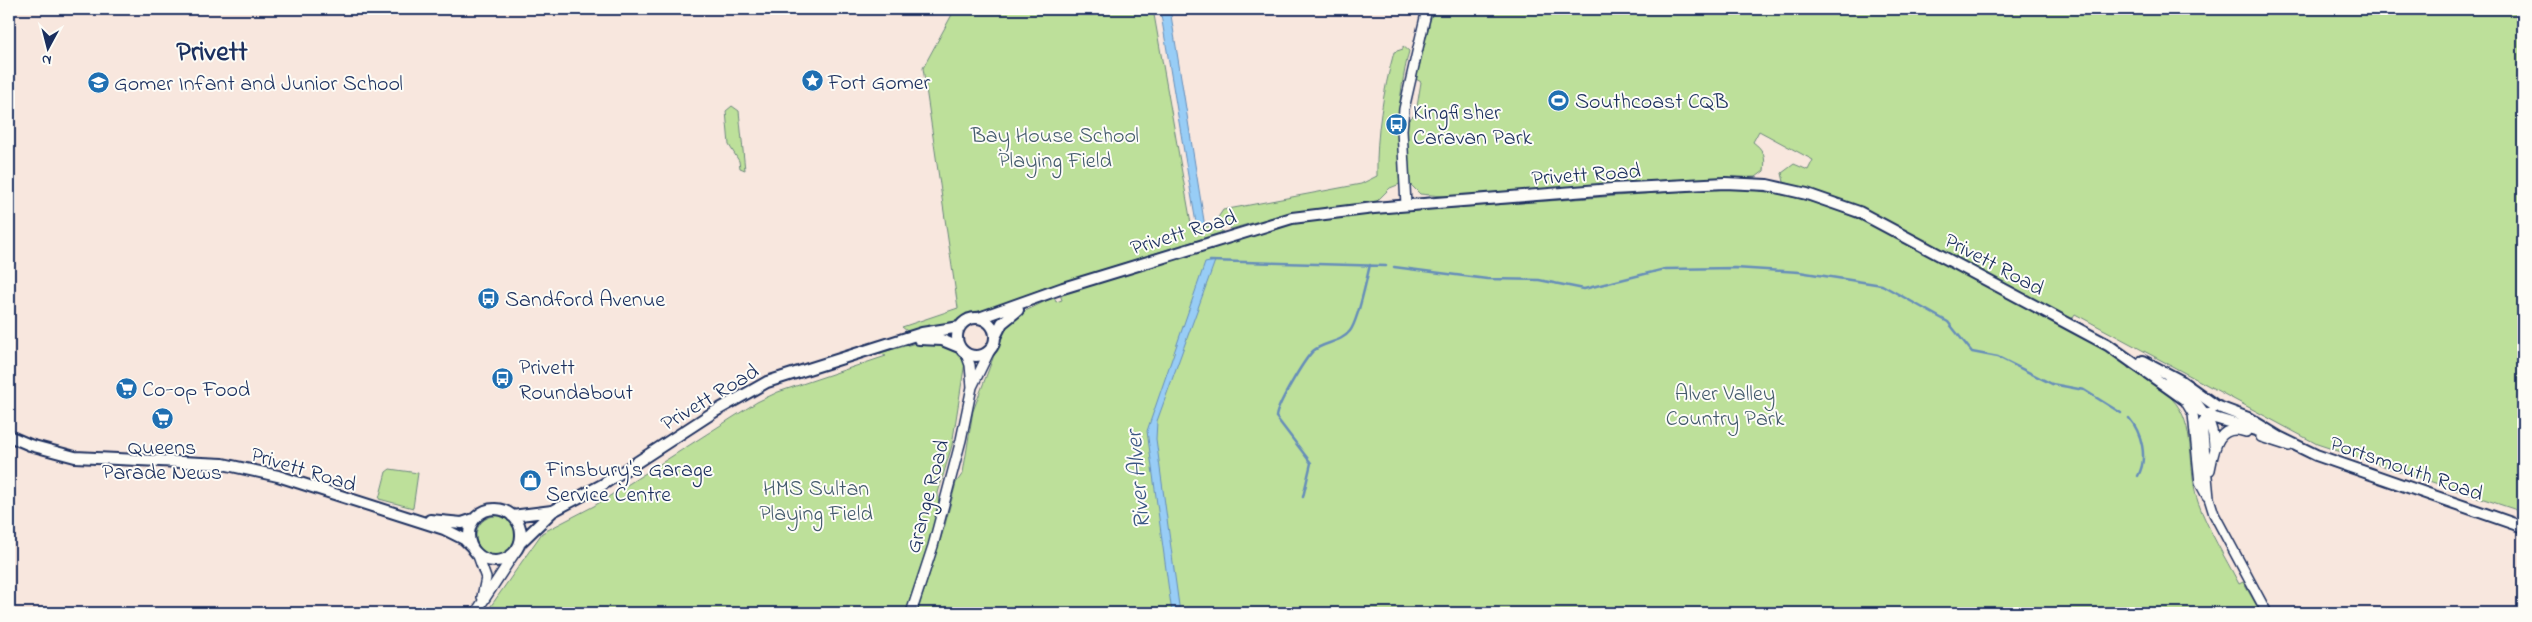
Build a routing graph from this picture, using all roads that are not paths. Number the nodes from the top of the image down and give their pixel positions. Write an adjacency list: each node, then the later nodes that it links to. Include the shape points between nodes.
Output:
1 (1426, 9): 2 (street, via 1404,110)
2 (1406, 205): 3 (main road, Privett Road, via 1292,218); 8 (main road, Privett Road, via 1725,183 1767,186 1807,194 1859,212)
3 (1042, 295): 4 (main road, Privett Road); 6 (main road, Privett Road, via 1010,314)
4 (979, 318): 5 (main road, via 966,320); 6 (main road, via 990,324)
5 (960, 327): 7 (main road, Privett Road); 10 (main road, via 956,339)
6 (995, 337): 9 (main road)
7 (897, 340): 10 (main road, Privett Road, via 942,340); 22 (main road, Privett Road, via 767,382 714,412 602,485)
8 (2108, 345): 11 (main road, Privett Road); 13 (main road, Privett Road)
9 (990, 350): 10 (main road, via 976,357); 12 (street, Grange Road)
10 (962, 351): 12 (street, Grange Road, via 970,365)
11 (2160, 370): 14 (main road, Privett Road); 15 (street)
12 (972, 387): 30 (street, Grange Road, via 945,504)
13 (2188, 404): 15 (main road, Privett Road); 21 (street, via 2193,414 2200,483)
14 (2216, 406): 15 (street); 17 (main road, Portsmouth Road, via 2248,418)
15 (2208, 416): 17 (main road, Portsmouth Road); 18 (street); 20 (street, via 2202,424)
16 (9, 436): 24 (main road, Privett Road, via 75,457 223,464 278,476 347,500)
17 (2279, 437): 19 (main road, Portsmouth Road)
18 (2214, 450): 19 (street, via 2224,433 2241,430); 20 (street)
19 (2316, 455): 26 (main road, Portsmouth Road)
20 (2208, 483): 21 (street)
21 (2209, 498): 31 (street, via 2214,514)
22 (553, 511): 23 (main road, Privett Road); 27 (main road, Privett Road)
23 (512, 516): 25 (main road, via 499,509 490,509); 27 (main road, via 519,525)
24 (411, 517): 25 (main road, Privett Road, via 462,523); 28 (main road, Privett Road, via 456,534)
25 (474, 519): 28 (main road, via 470,532)
26 (2523, 527)
27 (518, 547): 28 (main road, via 501,560 484,558); 29 (street)
28 (474, 550): 29 (street, via 486,578)
29 (477, 611)
30 (910, 613)
31 (2268, 613)

